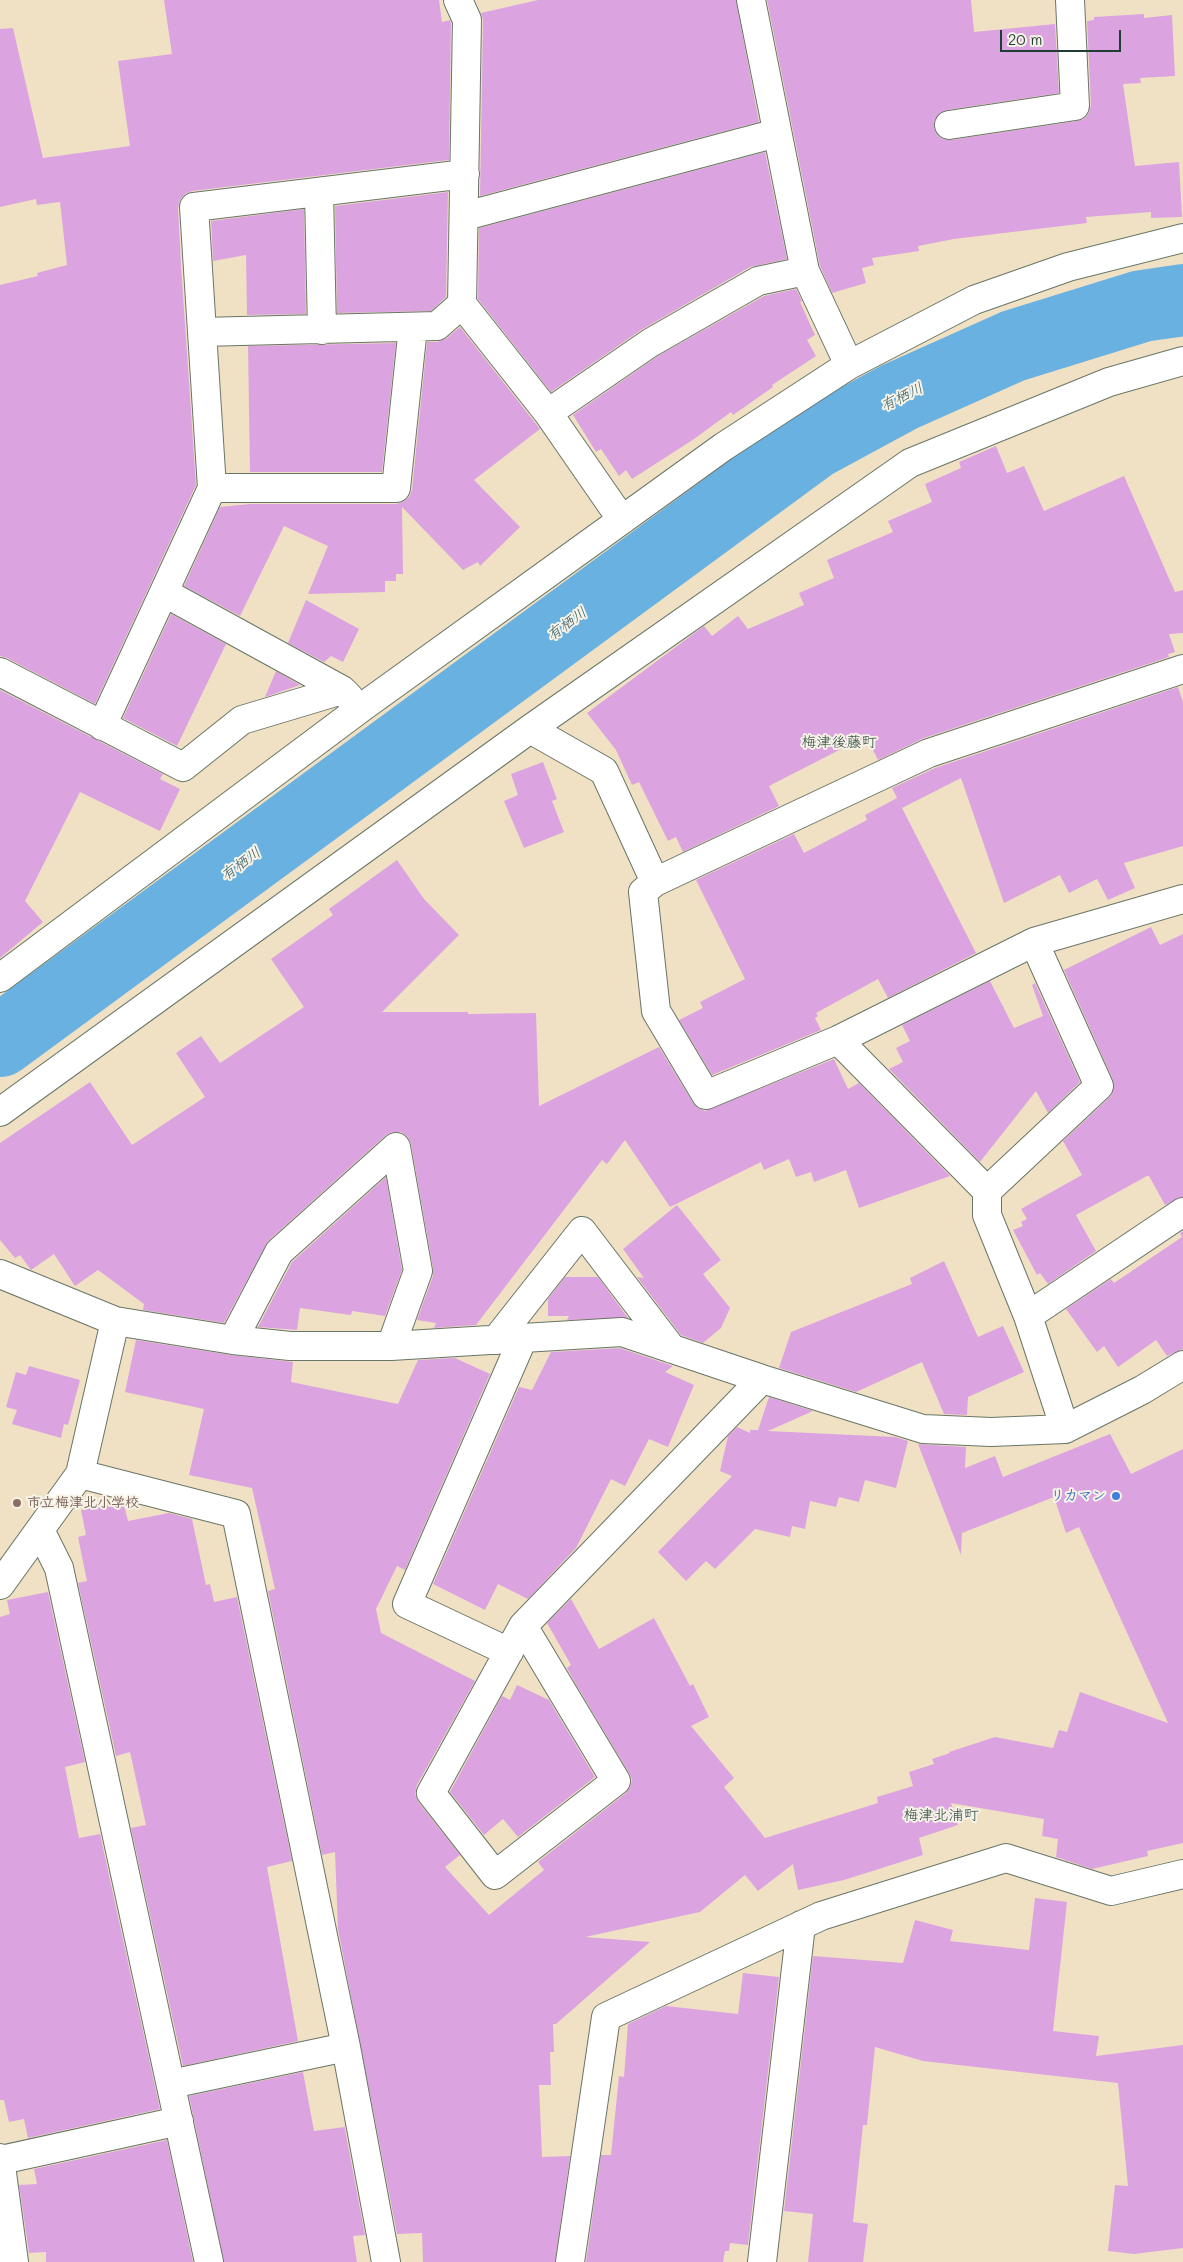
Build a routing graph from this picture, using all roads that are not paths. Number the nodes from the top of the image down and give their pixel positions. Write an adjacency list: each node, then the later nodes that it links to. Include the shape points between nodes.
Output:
1 (458, 0): 6 (street, via 467,20)
2 (750, 0): 5 (street)
3 (1070, 0): 4 (street, via 1075,106)
4 (949, 125)
5 (778, 133): 8 (street); 10 (street)
6 (465, 174): 7 (street); 8 (street)
7 (320, 192): 13 (street); 14 (street, via 194,208)
8 (465, 216): 11 (street)
9 (1183, 238): 16 (street, via 1068,267 974,300)
10 (804, 270): 16 (street); 17 (street, via 758,281 650,343)
11 (462, 304): 12 (street, via 437,326); 17 (street)
12 (413, 327): 13 (street); 18 (street, via 396,488)
13 (322, 330): 14 (street)
14 (202, 332): 18 (street)
15 (1183, 361): 26 (street, via 1109,382 910,463)
16 (849, 365): 19 (street, via 723,446)
17 (548, 413): 19 (street)
18 (212, 488): 20 (street)
19 (622, 520): 24 (street)
20 (165, 593): 23 (street); 25 (street)
21 (1183, 669): 27 (street, via 929,754)
22 (0, 672): 25 (street)
23 (342, 690): 24 (street); 25 (street, via 242,720 183,767)
24 (361, 708): 30 (street)
25 (102, 726)
26 (530, 729): 27 (street, via 604,771); 32 (street)
27 (655, 882): 31 (street, via 643,892 656,1011 706,1095)
28 (1183, 899): 29 (street)
29 (1034, 942): 31 (street); 33 (street, via 1100,1086)
30 (0, 978)
31 (838, 1040): 33 (street)
32 (0, 1112)
33 (987, 1191): 36 (street, via 987,1216)
34 (1183, 1212): 36 (street)
35 (0, 1274): 37 (street)
36 (1028, 1316): 45 (street)
37 (115, 1321): 39 (street); 46 (street)
38 (523, 1338): 40 (street); 42 (street, via 622,1332); 50 (street, via 407,1604)
39 (233, 1340): 41 (street, via 290,1346); 41 (street, via 279,1252 396,1147 418,1271)
40 (496, 1340): 41 (street); 42 (street, via 582,1231)
41 (392, 1346)
42 (672, 1349): 44 (street)
43 (1183, 1366): 45 (street)
44 (762, 1379): 45 (street, via 922,1429 991,1432); 49 (street)
45 (1065, 1429)
46 (80, 1474): 47 (street); 53 (street, via 236,1514)
47 (40, 1530): 48 (street); 54 (street, via 59,1568)
48 (0, 1585)
49 (523, 1626): 50 (street); 50 (street, via 616,1781 495,1875 431,1793)
50 (509, 1652)
51 (1183, 1874): 52 (street, via 1111,1890 1006,1858)
52 (801, 1925): 60 (street, via 606,2017); 61 (street)
53 (346, 2047): 54 (street); 59 (street)
54 (171, 2084): 55 (street)
55 (179, 2121): 56 (street); 58 (street)
56 (0, 2159): 57 (street)
57 (14, 2262)
58 (209, 2262)
59 (386, 2262)
60 (570, 2262)
61 (762, 2262)

